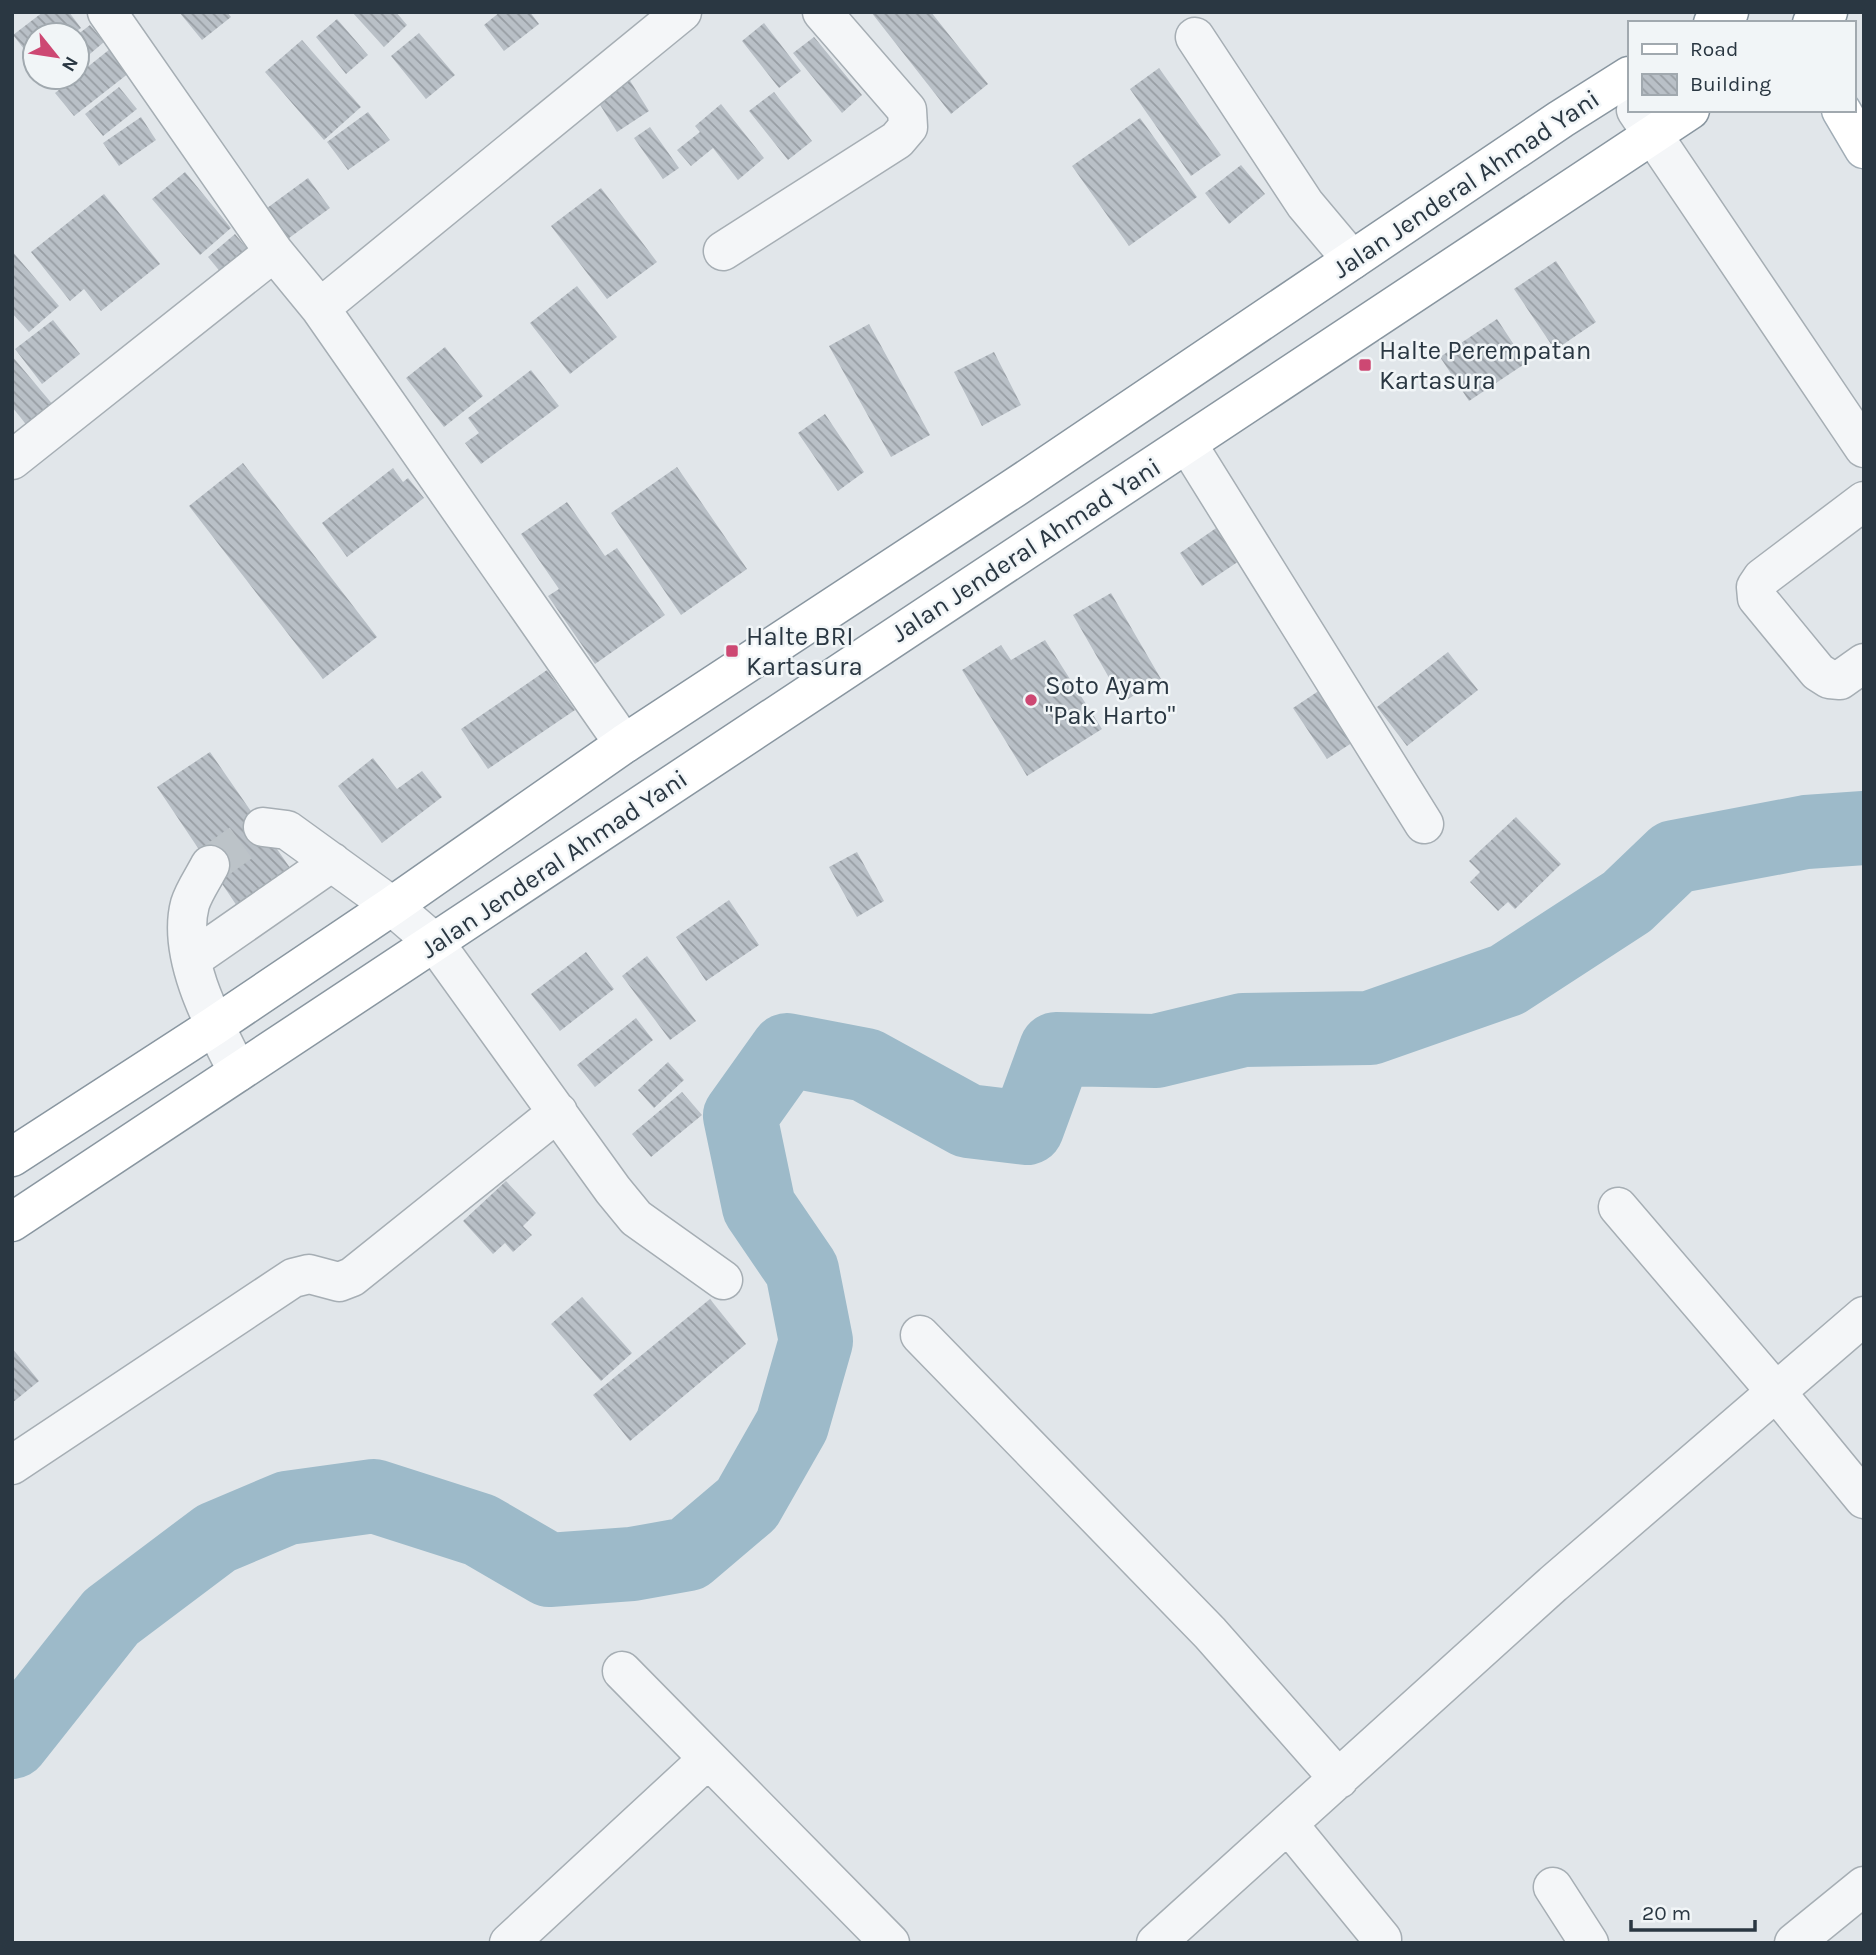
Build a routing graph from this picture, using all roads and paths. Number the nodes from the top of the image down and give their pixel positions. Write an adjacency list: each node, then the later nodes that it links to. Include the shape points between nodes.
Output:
1 (107, 12): 11 (street)
2 (682, 12): 13 (street)
3 (822, 12): 10 (street, via 907,110 908,127 897,140)
4 (1195, 37): 12 (street, via 1305,204)
5 (1628, 102): 12 (main road, Jalan Jenderal Ahmad Yani, via 1561,119)
6 (1628, 105): 14 (main road, Jalan Jenderal Ahmad Yani)
7 (1640, 112): 15 (street)
8 (1841, 112): 9 (main road)
9 (1864, 149)
10 (723, 251)
11 (274, 252): 13 (street); 16 (street)
12 (1352, 260): 17 (main road, Jalan Jenderal Ahmad Yani)
13 (320, 308): 21 (street)
14 (1188, 445): 19 (main road, Jalan Jenderal Ahmad Yani); 22 (street)
15 (1864, 447)
16 (12, 460)
17 (1014, 488): 19 (main road); 21 (main road, Jalan Jenderal Ahmad Yani)
18 (1864, 501): 20 (street, via 1756,587 1757,598 1818,672 1840,680)
19 (1046, 536): 27 (main road, Jalan Jenderal Ahmad Yani)
20 (1864, 663)
21 (624, 744): 26 (main road, Jalan Jenderal Ahmad Yani)
22 (1424, 824)
23 (263, 827): 24 (street, via 287,830)
24 (331, 862): 26 (street); 28 (street)
25 (210, 865): 28 (street, via 190,904)
26 (392, 906): 27 (street); 29 (main road, Jalan Jenderal Ahmad Yani)
27 (435, 943): 30 (main road, Jalan Jenderal Ahmad Yani); 31 (street)
28 (191, 960): 29 (street)
29 (214, 1026): 30 (street); 32 (main road, Jalan Jenderal Ahmad Yani)
30 (238, 1072): 34 (main road, Jalan Jenderal Ahmad Yani)
31 (558, 1112): 35 (street, via 636,1218); 39 (street, via 352,1277 340,1282 309,1274 293,1278)
32 (12, 1157)
33 (1618, 1207): 38 (street)
34 (12, 1222)
35 (723, 1280)
36 (1864, 1316): 38 (street)
37 (920, 1335): 43 (street, via 1210,1633)
38 (1777, 1392): 40 (street); 43 (street, via 1553,1584)
39 (12, 1465)
40 (1864, 1499)
41 (622, 1671): 42 (street)
42 (708, 1759): 48 (street); 49 (street)
43 (1339, 1779): 44 (street)
44 (1288, 1824): 47 (street); 50 (street)
45 (1864, 1886): 52 (street)
46 (1553, 1887): 51 (street)
47 (1382, 1939)
48 (509, 1943)
49 (890, 1943)
50 (1156, 1943)
51 (1589, 1943)
52 (1794, 1943)

